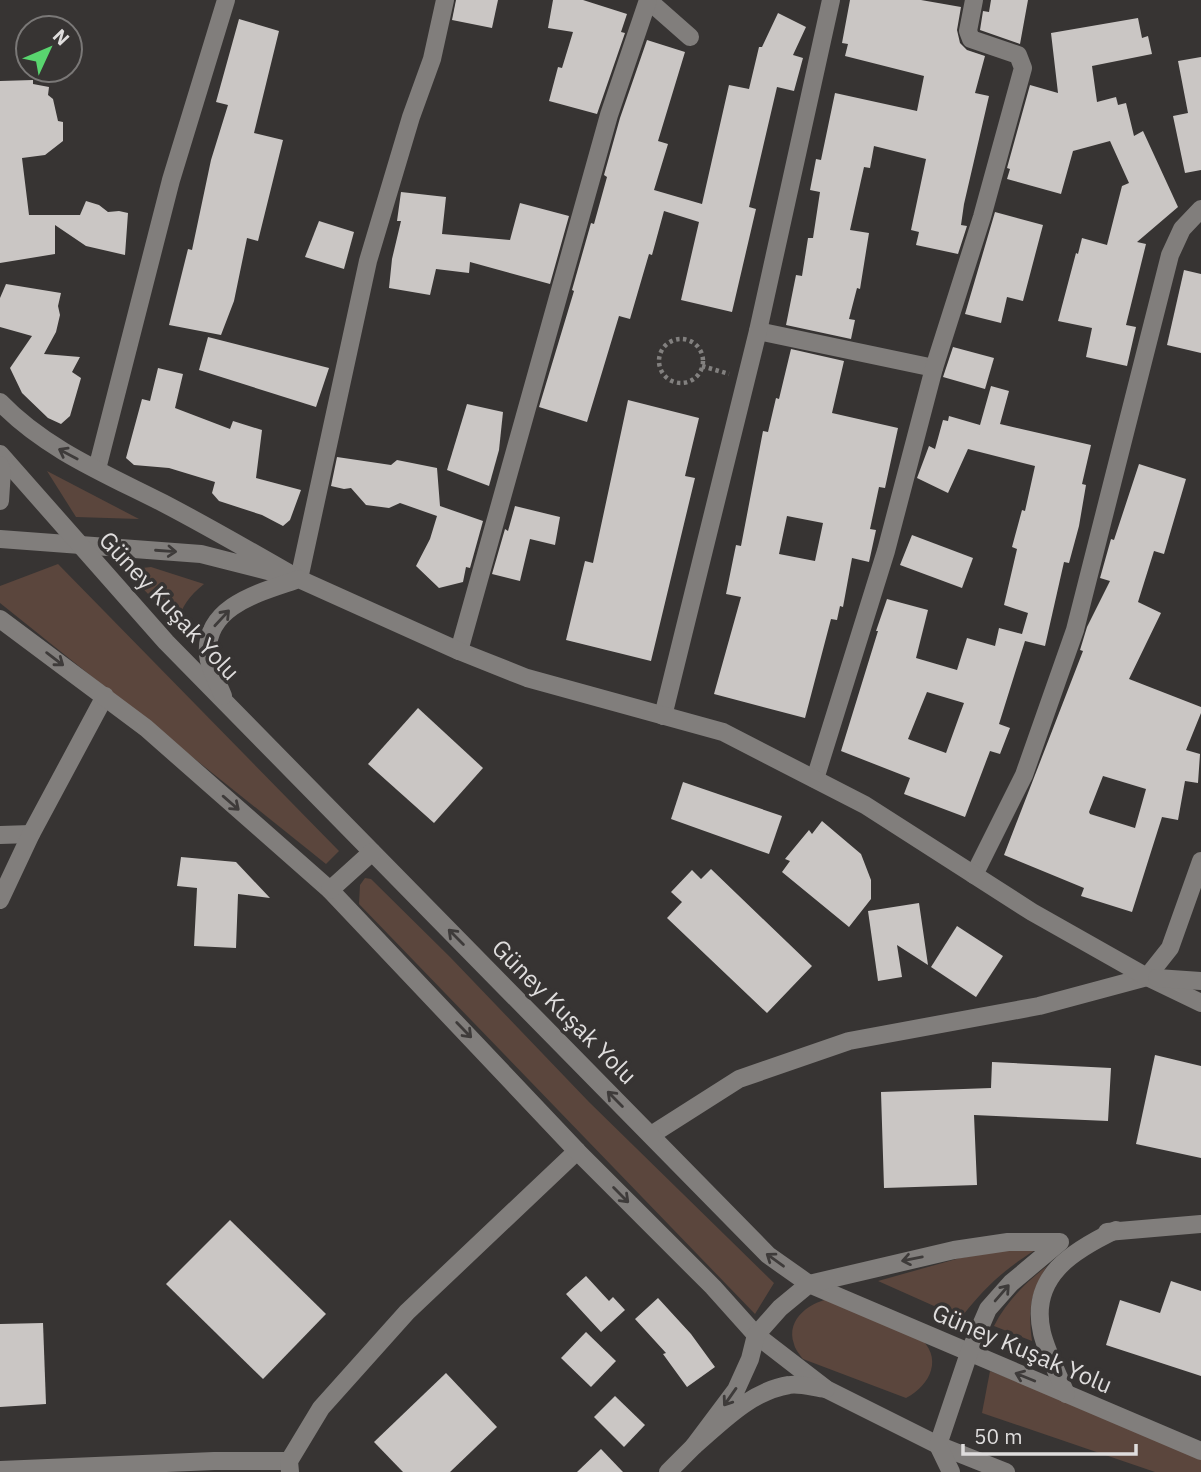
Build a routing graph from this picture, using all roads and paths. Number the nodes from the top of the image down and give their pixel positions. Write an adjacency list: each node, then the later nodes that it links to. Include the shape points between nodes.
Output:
1 (226, 0): 15 (main road, via 171,180)
2 (444, 0): 19 (main road, via 432,59 368,261)
3 (648, 0): 6 (main road); 21 (main road, via 609,115)
4 (831, 0): 8 (main road)
5 (974, 0): 10 (main road, via 968,31 971,39 1018,55 1023,68)
6 (690, 37)
7 (1199, 213): 30 (main road, via 1182,229 1170,255 1075,629 1024,775)
8 (758, 331): 10 (main road); 11 (main road)
9 (702, 366): 9 (path, via 699,350 686,340 669,342 659,356 662,373 675,383 692,380); 11 (path)
10 (934, 368): 25 (main road, via 886,551)
11 (747, 378): 24 (main road)
12 (0, 402): 15 (main road, one-way to 12, via 59,450)
13 (0, 454): 18 (main road, Güney Kuşak Yolu)
14 (0, 465): 16 (main road)
15 (97, 469): 19 (main road)
16 (0, 501)
17 (0, 539): 18 (main road)
18 (80, 545): 19 (main road, one-way to 19, via 201,554); 23 (main road, Güney Kuşak Yolu)
19 (299, 579): 21 (main road); 23 (main road, one-way to 19, via 208,657 209,632 243,599)
20 (0, 619): 22 (main road, one-way to 22)
21 (459, 651): 24 (main road, via 527,678)
22 (105, 696): 26 (main road); 31 (main road, one-way to 31)
23 (225, 702): 28 (main road, Güney Kuşak Yolu)
24 (663, 716): 25 (main road, via 723,733)
25 (815, 779): 30 (main road, via 865,805)
26 (32, 834): 27 (main road); 32 (main road)
27 (0, 835)
28 (372, 852): 31 (main road); 36 (main road, Güney Kuşak Yolu, one-way to 28)
29 (1201, 861): 33 (main road, via 1170,948)
30 (974, 875): 33 (main road)
31 (330, 890): 37 (main road, one-way to 37)
32 (0, 900)
33 (1147, 977): 34 (main road); 35 (main road); 36 (main road, via 1039,1006 849,1041 739,1079)
34 (1201, 981)
35 (1201, 1003)
36 (651, 1135): 41 (main road, Güney Kuşak Yolu, one-way to 36, via 768,1255)
37 (577, 1151): 42 (main road, one-way to 42); 49 (main road, via 407,1312 321,1408)
38 (1201, 1224): 39 (main road)
39 (1116, 1230): 40 (main road); 45 (main road, via 1059,1265 1041,1300 1042,1332)
40 (1060, 1242): 41 (main road, one-way to 41, via 1008,1242 954,1250); 43 (main road, one-way to 40, via 988,1309)
41 (809, 1284): 42 (main road, via 780,1307); 43 (main road, Güney Kuşak Yolu)
42 (756, 1335): 44 (main road); 47 (main road, one-way to 47, via 736,1390)
43 (969, 1353): 45 (main road, Güney Kuşak Yolu, one-way to 43); 46 (main road)
44 (827, 1389): 46 (main road); 47 (main road, via 791,1384 766,1391)
45 (1066, 1394): 48 (main road, Güney Kuşak Yolu)
46 (938, 1444): 52 (main road); 53 (main road)
47 (694, 1446): 51 (main road)
48 (1201, 1451)
49 (290, 1466): 50 (main road, via 214,1461)
50 (0, 1470)
51 (668, 1472)
52 (951, 1472)
53 (1006, 1472)

